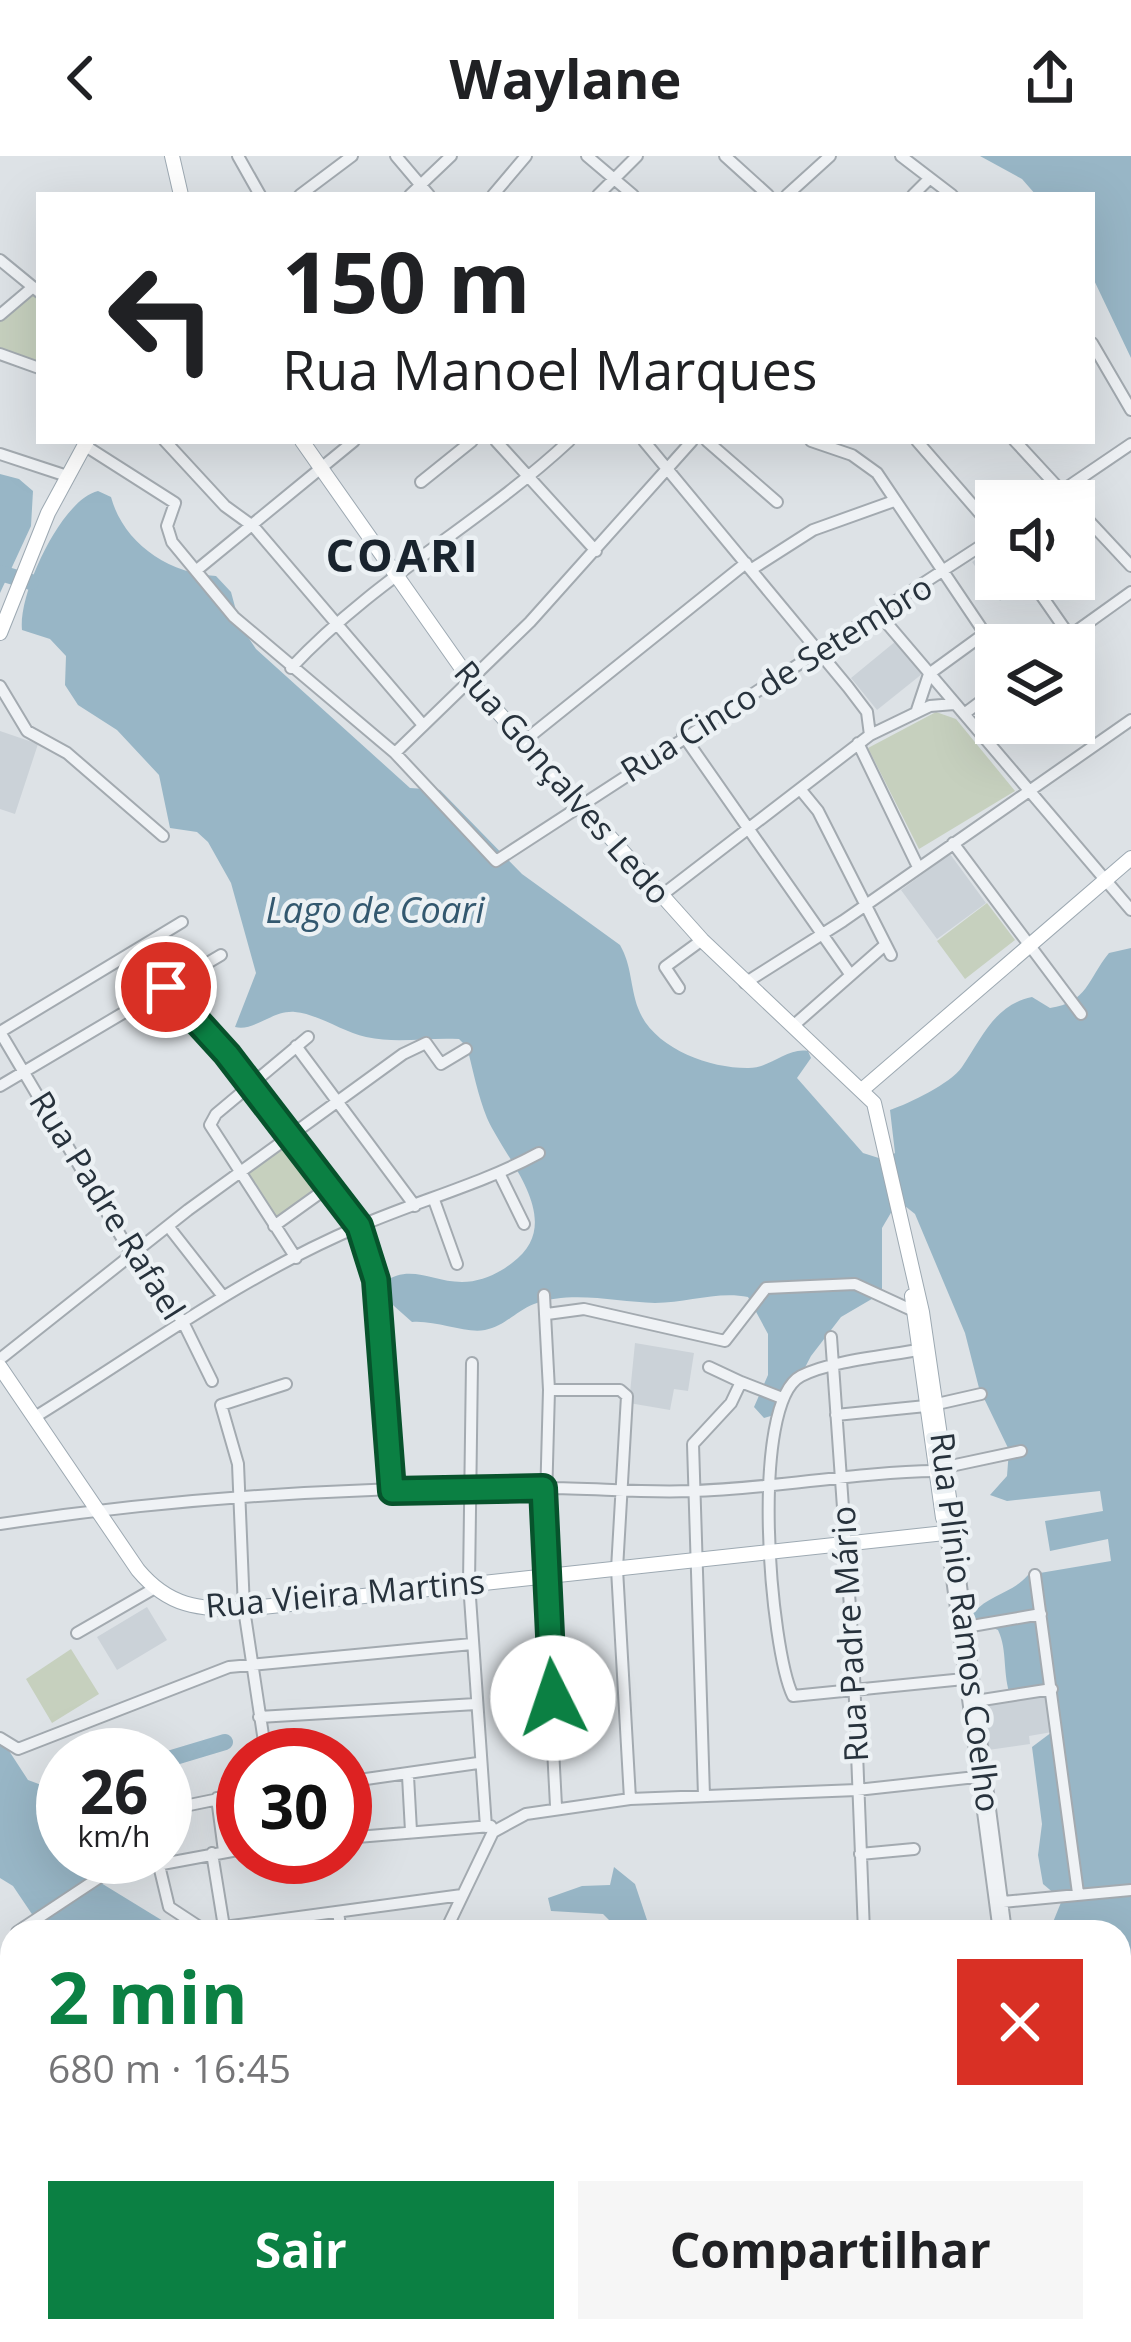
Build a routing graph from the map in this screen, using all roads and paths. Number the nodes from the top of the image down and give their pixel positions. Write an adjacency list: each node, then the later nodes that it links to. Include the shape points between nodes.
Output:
1 (172, 156): 15 (main road)
2 (238, 156): 16 (street)
3 (352, 156): 17 (street)
4 (397, 156): 14 (street)
5 (451, 156): 14 (street)
6 (526, 156): 18 (street)
7 (587, 156): 12 (street)
8 (637, 156): 12 (street)
9 (725, 156): 21 (street)
10 (830, 156): 22 (street)
11 (901, 156): 13 (street)
12 (614, 179): 19 (street); 20 (street)
13 (928, 180): 23 (street); 24 (street)
14 (426, 191)
15 (180, 192)
16 (258, 192)
17 (304, 192)
18 (496, 192)
19 (601, 192)
20 (629, 192)
21 (765, 192)
22 (790, 192)
23 (916, 192)
24 (947, 192)
25 (0, 260): 26 (street)
26 (36, 289): 27 (street)
27 (0, 315)
28 (1095, 348): 31 (street)
29 (0, 354): 30 (street)
30 (36, 367)
31 (1131, 410)
32 (84, 444): 50 (main road)
33 (86, 444): 64 (street, via 175,503 168,532)
34 (168, 444): 58 (street)
35 (304, 444): 49 (main road, Rua Gonçalves Ledo)
36 (351, 444): 49 (street)
37 (468, 444): 54 (street)
38 (498, 444): 51 (street)
39 (566, 444): 51 (street)
40 (647, 444): 48 (street)
41 (689, 444): 48 (street)
42 (710, 444): 56 (street)
43 (818, 444): 55 (street, via 871,466)
44 (920, 444): 57 (street)
45 (1018, 444): 52 (street)
46 (1131, 444): 53 (street)
47 (0, 454): 50 (street)
48 (668, 467): 61 (street); 62 (street)
49 (323, 470): 58 (street); 66 (main road, Rua Gonçalves Ledo)
50 (67, 476): 72 (main road)
51 (528, 480): 61 (street); 66 (street)
52 (1051, 480)
53 (1090, 480)
54 (421, 482)
55 (894, 501): 62 (street, via 813,530); 65 (street)
56 (778, 502)
57 (975, 509)
58 (254, 527): 64 (street); 69 (street)
59 (1095, 527): 63 (street)
60 (975, 549): 65 (street, Rua Cinco de Setembro)
61 (596, 551): 77 (street)
62 (749, 566): 74 (street); 88 (street)
63 (1131, 566)
64 (198, 568): 75 (street, via 234,617)
65 (940, 574): 68 (street, Rua Cinco de Setembro); 70 (street)
66 (395, 577): 69 (street); 77 (main road, Rua Gonçalves Ledo)
67 (1131, 592): 71 (street)
68 (879, 614): 74 (street, Rua Cinco de Setembro); 76 (street)
69 (334, 622): 75 (street); 85 (street)
70 (977, 624)
71 (1085, 624)
72 (0, 633)
73 (975, 641): 76 (street)
74 (819, 652): 81 (street); 86 (street, Rua Cinco de Setembro)
75 (291, 668): 90 (street)
76 (929, 674): 80 (street); 82 (street)
77 (472, 683): 85 (street); 88 (main road, Rua Gonçalves Ledo)
78 (0, 686): 95 (street, via 27,731 67,753)
79 (975, 701): 80 (street)
80 (959, 709): 82 (street); 92 (street)
81 (867, 712): 84 (street); 87 (street)
82 (915, 712): 84 (street)
83 (1131, 721): 92 (street)
84 (893, 723): 87 (street)
85 (423, 724): 90 (street)
86 (683, 735): 93 (street, Rua Cinco de Setembro); 94 (street)
87 (870, 735): 89 (street)
88 (524, 741): 93 (main road, Rua Gonçalves Ledo)
89 (858, 743): 91 (street); 98 (street)
90 (395, 753): 93 (street, Rua Cinco de Setembro, via 496,861)
91 (800, 789): 94 (street); 101 (street)
92 (1027, 789): 96 (street); 99 (street)
93 (579, 802): 100 (main road, Rua Gonçalves Ledo)
94 (750, 830): 100 (street); 104 (street)
95 (163, 836)
96 (953, 843): 98 (street); 106 (street)
97 (1131, 857): 99 (main road)
98 (918, 867): 101 (street)
99 (1103, 882): 102 (street); 106 (main road)
100 (662, 895): 105 (main road, Rua Gonçalves Ledo)
101 (863, 906): 104 (street); 109 (street, via 888,950)
102 (1131, 910)
103 (182, 922): 107 (street)
104 (823, 934): 109 (street); 110 (street)
105 (702, 940): 110 (main road, Rua Gonçalves Ledo); 112 (street, via 665,968)
106 (1028, 945): 113 (street); 122 (main road)
107 (139, 948): 111 (street); 115 (street)
108 (220, 955): 111 (street)
109 (850, 974): 114 (street)
110 (745, 982): 114 (main road, Rua Gonçalves Ledo)
111 (166, 987): 119 (street); 120 (street)
112 (679, 988)
113 (1082, 1014)
114 (793, 1026): 122 (main road, Rua Gonçalves Ledo)
115 (0, 1032): 119 (street, Rua Padre Rafael)
116 (308, 1037): 117 (street)
117 (296, 1046): 120 (street); 123 (street)
118 (466, 1049): 123 (street, via 441,1064 420,1044)
119 (24, 1072): 121 (street); 135 (street, Rua Padre Rafael)
120 (250, 1084): 124 (street); 126 (street, via 211,1119)
121 (0, 1085)
122 (863, 1089): 140 (main road, via 878,1114)
123 (336, 1102): 124 (street); 130 (street)
124 (288, 1136): 126 (street); 128 (street)
125 (539, 1153): 127 (street)
126 (238, 1173): 132 (street); 133 (street)
127 (500, 1175): 129 (street); 131 (street)
128 (327, 1188): 133 (street); 134 (street)
129 (434, 1200): 130 (street); 137 (street)
130 (415, 1206): 134 (street)
131 (524, 1224)
132 (168, 1226): 135 (street); 138 (street)
133 (274, 1226): 136 (street)
134 (359, 1226): 136 (street); 164 (street, via 376,1280)
135 (132, 1255): 142 (street, Rua Padre Rafael); 145 (street)
136 (296, 1258): 138 (street)
137 (457, 1264)
138 (222, 1295): 142 (street)
139 (544, 1295): 141 (street)
140 (917, 1313): 141 (street, via 847,1282 766,1288 725,1342 584,1309); 144 (main road, Rua Plínio Ramos Coelho); 155 (main road, Rua Plínio Ramos Coelho)
141 (547, 1314): 152 (street)
142 (183, 1322): 149 (street, Rua Padre Rafael); 157 (street)
143 (831, 1336): 148 (street, Rua Padre Mário)
144 (918, 1350): 148 (street); 155 (main road, Rua Plínio Ramos Coelho)
145 (0, 1363): 157 (main road, Rua Vieira Martins)
146 (472, 1363): 163 (street)
147 (709, 1367): 150 (street)
148 (834, 1368): 154 (street, via 800,1376); 156 (street, Rua Padre Mário)
149 (212, 1381)
150 (741, 1382): 154 (street); 166 (street, via 693,1444)
151 (286, 1384): 167 (street, via 221,1405)
152 (549, 1390): 162 (street); 165 (street, via 624,1392)
153 (981, 1394): 155 (street)
154 (782, 1398): 161 (street)
155 (932, 1405): 156 (street); 159 (main road, Rua Plínio Ramos Coelho)
156 (836, 1415): 160 (street, Rua Padre Mário)
157 (35, 1417): 168 (main road, Rua Vieira Martins)
158 (1021, 1451): 159 (street)
159 (941, 1468): 160 (street); 170 (main road, Rua Plínio Ramos Coelho)
160 (840, 1475): 161 (street); 171 (street, Rua Padre Mário)
161 (769, 1482): 166 (street); 172 (street)
162 (543, 1488): 163 (street); 165 (street); 175 (street)
163 (471, 1490): 164 (street); 177 (street)
164 (392, 1491): 167 (street)
165 (620, 1491): 166 (street); 174 (street)
166 (694, 1492): 173 (street)
167 (239, 1499): 168 (street); 179 (street)
168 (95, 1510): 169 (street); 178 (main road, Rua Vieira Martins)
169 (0, 1524)
170 (950, 1532): 171 (main road, Rua Vieira Martins); 181 (street, Rua Plínio Ramos Coelho); 185 (street, Rua Plínio Ramos Coelho)
171 (846, 1544): 172 (main road, Rua Vieira Martins); 187 (street, Rua Padre Mário)
172 (770, 1551): 173 (main road, Rua Vieira Martins); 187 (street, via 789,1687 797,1698)
173 (697, 1559): 174 (main road, Rua Vieira Martins); 198 (street)
174 (617, 1569): 175 (main road, Rua Vieira Martins); 199 (street)
175 (544, 1575): 177 (main road, Rua Vieira Martins); 200 (street)
176 (1036, 1575): 180 (street)
177 (470, 1582): 179 (main road, Rua Vieira Martins); 183 (street)
178 (154, 1588): 179 (main road, Rua Vieira Martins, via 187,1608); 182 (street)
179 (244, 1609): 184 (street)
180 (1041, 1614): 181 (street); 186 (street)
181 (966, 1627): 188 (street, Rua Plínio Ramos Coelho)
182 (77, 1634)
183 (472, 1644): 184 (street); 189 (street)
184 (251, 1664): 190 (street); 192 (street, via 18,1749)
185 (964, 1679): 187 (street); 195 (street, Rua Plínio Ramos Coelho)
186 (1052, 1689): 188 (street); 210 (street)
187 (855, 1691): 197 (street, Rua Padre Mário)
188 (976, 1701): 195 (street, Rua Plínio Ramos Coelho)
189 (476, 1704): 190 (street); 193 (street)
190 (259, 1717): 191 (street)
191 (261, 1728)
192 (0, 1738)
193 (478, 1762): 194 (street); 201 (street)
194 (408, 1777): 196 (street); 202 (street)
195 (981, 1777): 197 (street); 212 (street, Rua Plínio Ramos Coelho); 221 (street, Rua Plínio Ramos Coelho)
196 (372, 1780)
197 (857, 1790): 198 (street); 205 (street, Rua Padre Mário)
198 (704, 1796): 199 (street)
199 (631, 1799): 200 (street)
200 (556, 1806): 201 (street)
201 (494, 1828): 202 (street); 211 (street)
202 (412, 1831): 203 (street)
203 (372, 1835)
204 (914, 1849): 205 (street)
205 (860, 1854): 220 (street, Rua Padre Mário)
206 (90, 1884): 214 (street)
207 (163, 1884): 215 (street, via 169,1907)
208 (221, 1884): 216 (street)
209 (1131, 1890): 210 (street)
210 (1078, 1893): 212 (street)
211 (462, 1895): 213 (street); 219 (street)
212 (1003, 1902): 222 (street, Rua Plínio Ramos Coelho)
213 (338, 1912): 217 (street); 218 (street)
214 (36, 1920)
215 (188, 1920)
216 (223, 1920)
217 (306, 1920)
218 (339, 1920)
219 (451, 1920)
220 (863, 1920)
221 (1001, 1920)
222 (1003, 1920)

